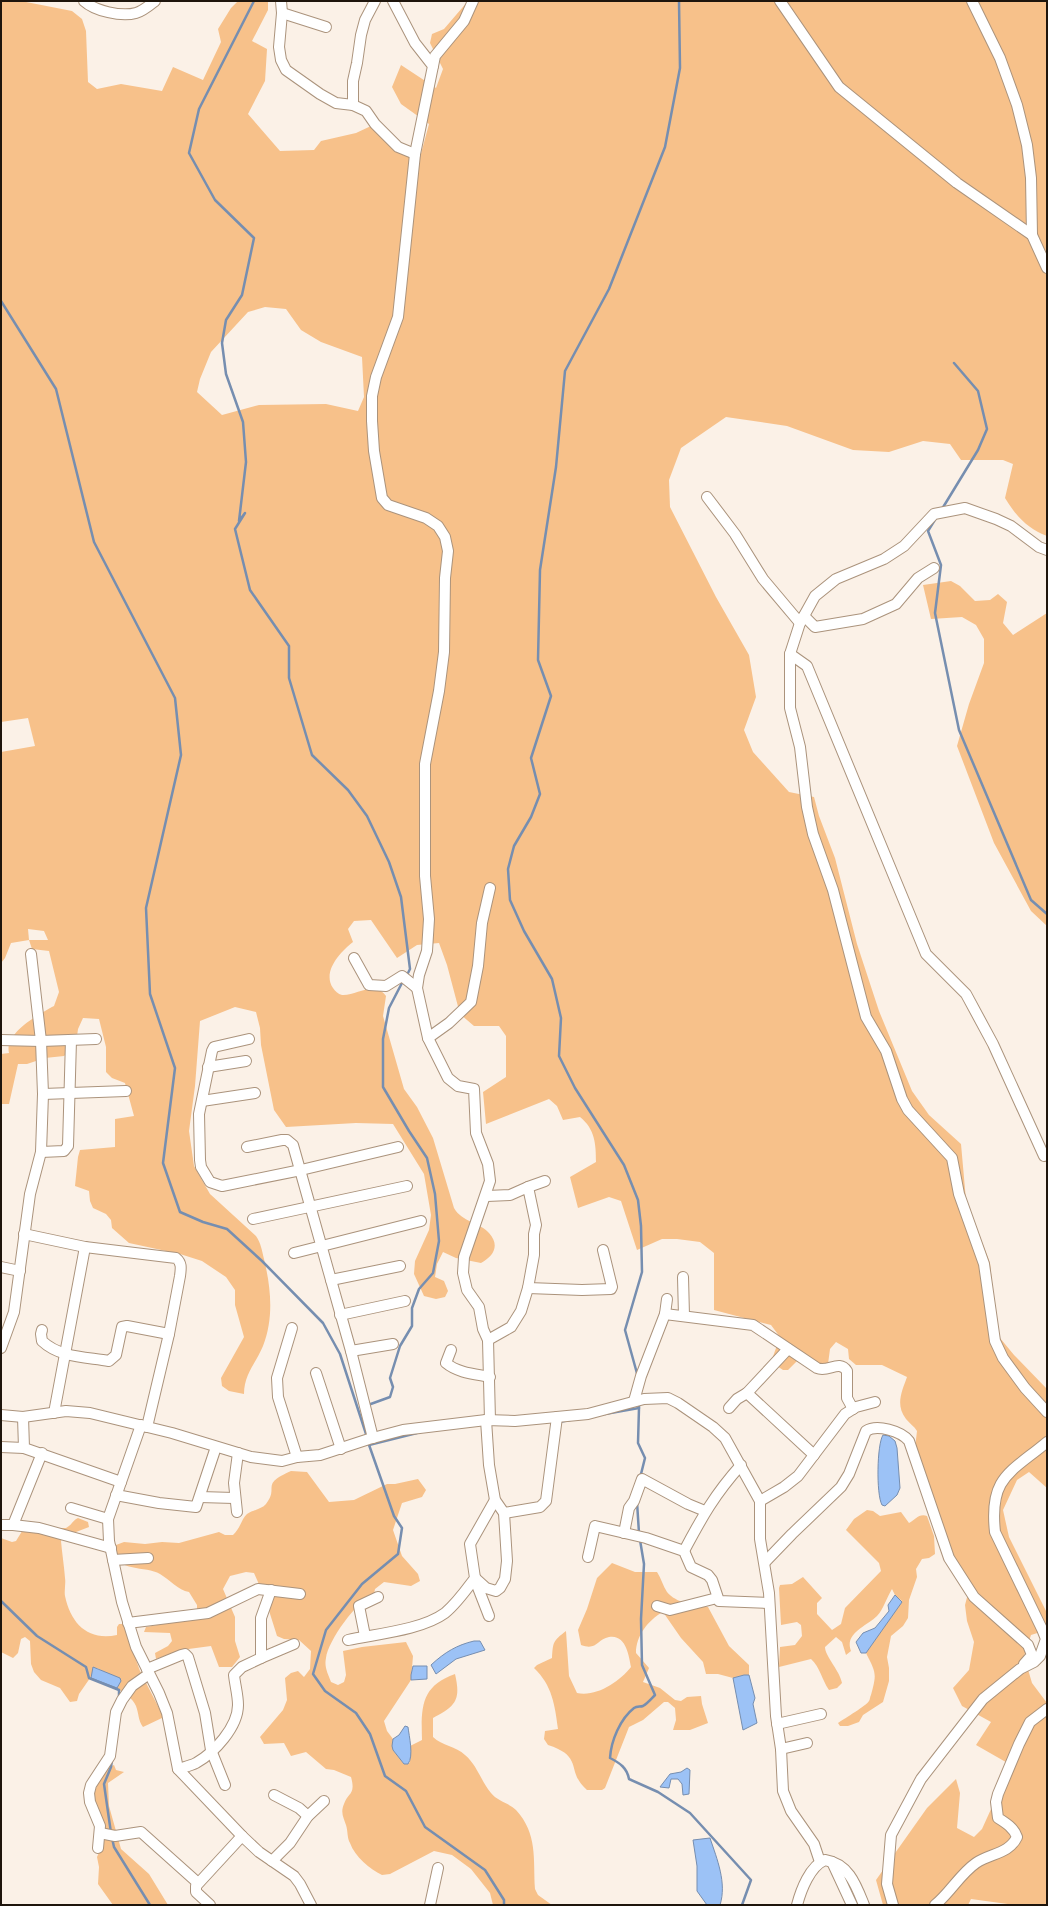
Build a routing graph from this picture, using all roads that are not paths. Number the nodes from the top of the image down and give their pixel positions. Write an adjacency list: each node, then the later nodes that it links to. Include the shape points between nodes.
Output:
1 (84, 1): 2 (street, via 90,7 106,12 136,13)
2 (155, 1)
3 (281, 1): 9 (street)
4 (375, 1): 12 (street, via 365,20 361,35 353,81)
5 (393, 1): 11 (street, via 415,43)
6 (473, 1): 11 (street, via 464,21 435,56)
7 (780, 1): 14 (street, via 839,87 957,183)
8 (972, 1): 14 (street, via 1000,58 1017,105 1027,145 1031,178)
9 (282, 13): 10 (street); 12 (street, via 279,46 283,66 336,103)
10 (326, 27)
11 (433, 66): 13 (street)
12 (353, 105): 13 (street, via 366,110 375,124 398,147)
13 (415, 154): 24 (street, via 398,317 376,377 372,396 372,421 382,498 388,504 426,518 438,526 446,537 448,551 444,652 425,764 425,876 429,918 427,951)
14 (1032, 235): 15 (street)
15 (1047, 268)
16 (707, 497): 19 (street, via 735,534 762,579)
17 (1047, 550): 19 (street, via 996,519 965,508 948,510 934,514 904,546 884,559 836,579 815,596)
18 (934, 568): 19 (street, via 918,578 896,604 863,619 816,627)
19 (802, 620): 20 (street)
20 (790, 654): 41 (street, via 807,666 926,954 966,994 993,1044); 83 (street, via 790,708 800,748 807,806 813,834 833,890 866,1017 886,1051 908,1110 952,1158 959,1194 984,1264 995,1341 1003,1358)
21 (490, 888): 25 (street, via 482,923 471,1002)
22 (31, 954): 30 (street)
23 (354, 958): 24 (street, via 369,985 386,986 406,978)
24 (417, 988): 25 (street)
25 (428, 1038): 46 (street, via 448,1078 458,1086 474,1089 476,1133 490,1173)
26 (96, 1039): 29 (street)
27 (249, 1039): 32 (street, via 214,1047)
28 (1, 1040): 30 (street)
29 (71, 1040): 30 (street); 34 (street)
30 (41, 1041): 36 (street)
31 (246, 1060): 32 (street)
32 (208, 1067): 37 (street)
33 (126, 1091): 34 (street)
34 (71, 1093): 36 (street); 40 (street, via 68,1146 64,1151)
35 (255, 1093): 37 (street)
36 (43, 1094): 40 (street)
37 (202, 1101): 42 (street, via 200,1160 210,1182 222,1186)
38 (247, 1146): 42 (street, via 287,1140 293,1145)
39 (398, 1148): 42 (street)
40 (41, 1152): 50 (street)
41 (1044, 1156)
42 (301, 1170): 47 (street)
43 (545, 1181): 45 (street)
44 (407, 1186): 47 (street)
45 (528, 1187): 46 (street, via 510,1195); 60 (street, via 536,1225)
46 (486, 1196): 69 (street, via 464,1257 463,1274 467,1290 479,1306 483,1329)
47 (311, 1206): 48 (street); 51 (street)
48 (253, 1219)
49 (421, 1221): 51 (street)
50 (24, 1234): 52 (street); 57 (street)
51 (322, 1246): 54 (street); 59 (street)
52 (85, 1247): 68 (street, via 176,1258 179,1261 180,1276); 75 (street)
53 (603, 1250): 60 (street, via 611,1289)
54 (294, 1253)
55 (400, 1266): 59 (street)
56 (1, 1267): 57 (street)
57 (20, 1271): 71 (street, via 14,1312)
58 (683, 1277): 65 (street)
59 (331, 1280): 64 (street)
60 (528, 1288): 69 (street, via 521,1311 512,1327)
61 (667, 1299): 63 (street)
62 (405, 1301): 64 (street)
63 (665, 1314): 65 (street); 79 (street, via 640,1380)
64 (340, 1315): 74 (street)
65 (684, 1316): 72 (street, via 753,1325)
66 (292, 1328): 99 (street, via 277,1378 278,1397)
67 (42, 1330): 75 (street, via 42,1341)
68 (169, 1334): 75 (street, via 127,1326 122,1327 116,1355 109,1361); 89 (street)
69 (488, 1340): 77 (street)
70 (393, 1344): 74 (street)
71 (1, 1348)
72 (788, 1349): 78 (street); 82 (street, via 822,1370 838,1366 846,1369 847,1398)
73 (451, 1350): 77 (street, via 446,1363 450,1366 462,1372)
74 (351, 1351): 90 (street, via 365,1407)
75 (65, 1354): 84 (street)
76 (316, 1372): 95 (street)
77 (490, 1377): 88 (street)
78 (747, 1393): 81 (street); 98 (street)
79 (638, 1400): 87 (street); 100 (street, via 668,1398 678,1403 725,1438)
80 (875, 1402): 82 (street)
81 (729, 1408)
82 (853, 1409): 98 (street, via 845,1414)
83 (1047, 1412)
84 (54, 1413): 86 (street); 89 (street, via 90,1413)
85 (1, 1415): 86 (street)
86 (23, 1417): 94 (street)
87 (557, 1421): 88 (street); 110 (street, via 546,1501 540,1507)
88 (487, 1422): 90 (street, via 403,1430); 105 (street, via 489,1465)
89 (144, 1426): 92 (street); 101 (street)
90 (369, 1439): 95 (street)
91 (1047, 1442): 131 (street, via 1002,1481 994,1499 993,1515 995,1532)
92 (216, 1446): 97 (street); 103 (street)
93 (1, 1447): 94 (street)
94 (24, 1448): 96 (street)
95 (341, 1449): 99 (street, via 320,1455)
96 (42, 1453): 101 (street); 113 (street)
97 (238, 1453): 99 (street, via 282,1461); 104 (street, via 234,1472)
98 (814, 1455): 106 (street, via 798,1476)
99 (297, 1457)
100 (741, 1466): 106 (street); 108 (street, via 724,1483)
101 (121, 1482): 102 (street)
102 (116, 1495): 103 (street, via 194,1508); 111 (street)
103 (200, 1497): 104 (street)
104 (234, 1498): 109 (street)
105 (495, 1500): 110 (street); 121 (street, via 470,1544)
106 (760, 1501): 120 (street, via 760,1539)
107 (71, 1508): 111 (street)
108 (705, 1511): 114 (street, via 644,1479 640,1481 629,1508); 116 (street)
109 (237, 1512)
110 (504, 1513): 121 (street, via 507,1569 502,1585 494,1591 486,1588)
111 (108, 1519): 115 (street)
112 (1, 1525): 113 (street)
113 (13, 1525): 115 (street, via 39,1528)
114 (627, 1534): 116 (street); 117 (street, via 594,1527)
115 (111, 1548): 119 (street)
116 (684, 1551): 125 (street, via 691,1567 708,1575 712,1580)
117 (588, 1557)
118 (148, 1558): 119 (street)
119 (114, 1560): 129 (street)
120 (764, 1562): 126 (street); 135 (street, via 842,1487 866,1431 878,1428 900,1434 909,1441 949,1558 974,1597 1028,1645 1032,1655)
121 (475, 1578): 128 (street); 130 (street, via 458,1599 438,1617 413,1626)
122 (271, 1590): 123 (street); 129 (street, via 254,1591 208,1613); 134 (street, via 261,1618)
123 (300, 1594)
124 (378, 1597): 130 (street, via 359,1606)
125 (717, 1598): 126 (street, via 723,1602); 127 (street, via 670,1610)
126 (770, 1603): 139 (street)
127 (657, 1606)
128 (489, 1616)
129 (128, 1623): 136 (street)
130 (365, 1636): 132 (street)
131 (1046, 1638): 135 (street, via 1040,1656)
132 (348, 1640)
133 (294, 1644): 134 (street)
134 (261, 1658): 142 (street, via 242,1667 234,1675 237,1714 231,1728)
135 (1020, 1669): 162 (street, via 983,1699 921,1779 891,1835 887,1884)
136 (148, 1672): 142 (street, via 184,1654 188,1657 205,1713); 143 (street, via 167,1713); 148 (street, via 132,1686 116,1712 110,1756 91,1785 89,1793 90,1802)
137 (1047, 1709): 163 (street, via 1030,1722 1025,1731 996,1802 998,1818 1012,1828 1017,1837 1015,1843 1010,1848 975,1863)
138 (821, 1714): 139 (street)
139 (777, 1724): 141 (street)
140 (807, 1743): 141 (street)
141 (781, 1749): 152 (street, via 786,1802 814,1844)
142 (211, 1750): 143 (street, via 195,1763); 144 (street)
143 (178, 1769): 149 (street)
144 (225, 1784)
145 (274, 1795): 147 (street, via 299,1808)
146 (324, 1801): 147 (street)
147 (308, 1816): 151 (street, via 290,1843)
148 (108, 1835): 150 (street); 155 (street, via 141,1832)
149 (242, 1836): 151 (street); 155 (street)
150 (98, 1848)
151 (272, 1861): 157 (street, via 294,1876)
152 (820, 1862): 153 (street); 159 (street, via 805,1884)
153 (832, 1862): 160 (street); 161 (street, via 849,1873)
154 (438, 1868): 158 (street)
155 (198, 1883): 156 (street, via 196,1892)
156 (210, 1905)
157 (311, 1905)
158 (430, 1905)
159 (797, 1905)
160 (852, 1905)
161 (864, 1905)
162 (893, 1905)
163 (935, 1905)

